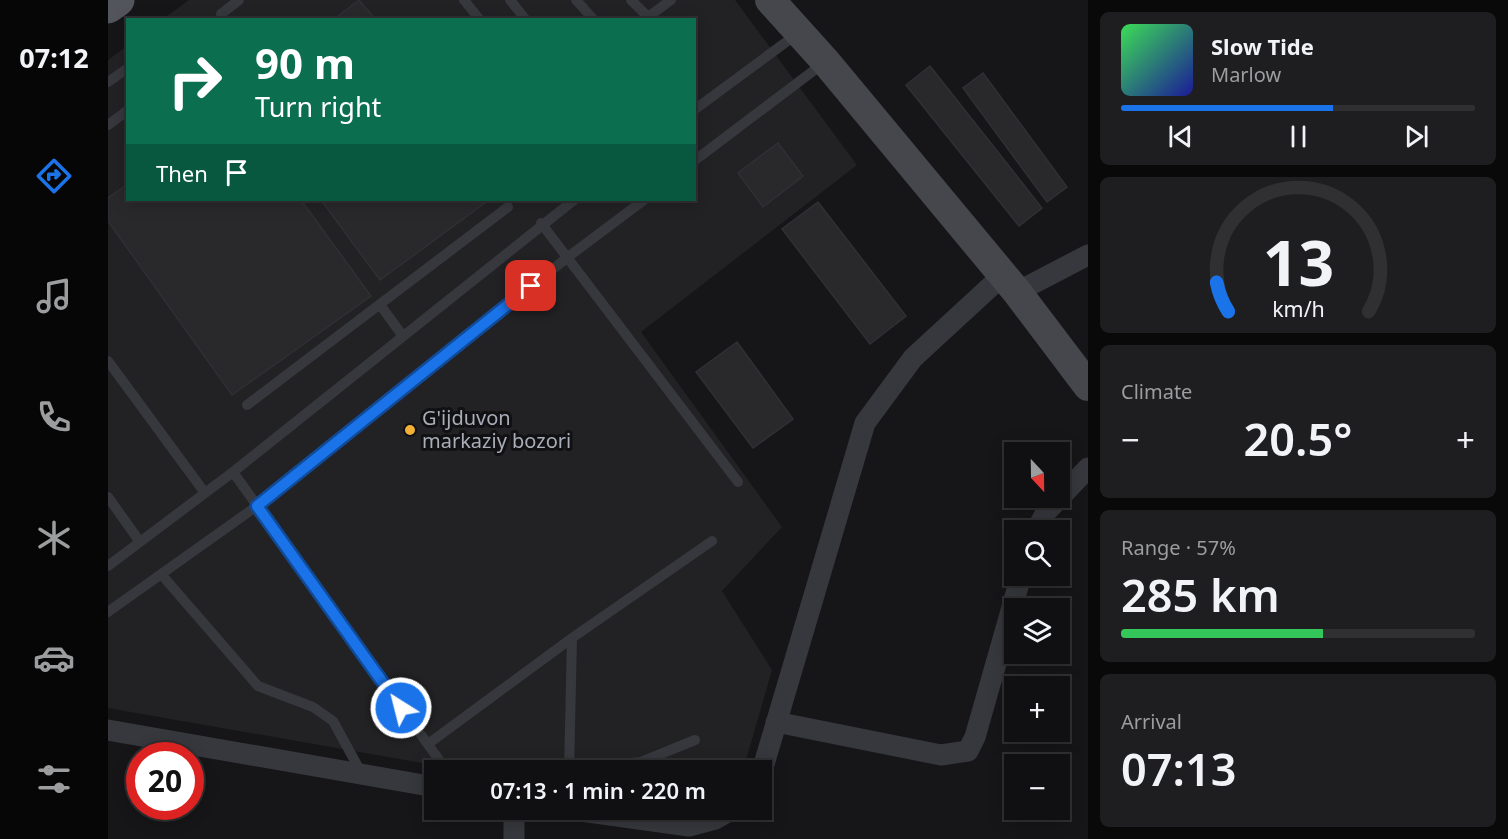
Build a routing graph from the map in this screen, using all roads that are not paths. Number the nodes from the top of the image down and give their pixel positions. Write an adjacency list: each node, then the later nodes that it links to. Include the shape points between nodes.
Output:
1 (118, 0): 9 (main road)
2 (239, 0): 10 (lane)
3 (464, 0): 11 (lane)
4 (510, 0): 12 (lane)
5 (576, 0): 13 (lane)
6 (631, 0): 14 (lane)
7 (671, 0): 14 (lane)
8 (770, 0): 15 (main road)
9 (108, 7)
10 (221, 14)
11 (478, 18)
12 (524, 18)
13 (592, 18)
14 (646, 18)
15 (800, 32): 16 (main road); 19 (lane)
16 (826, 62): 22 (lane); 29 (main road)
17 (126, 69): 18 (lane)
18 (108, 82)
19 (696, 109)
20 (126, 112): 21 (lane)
21 (108, 125)
22 (696, 160)
23 (572, 201): 26 (lane)
24 (643, 201): 28 (lane)
25 (508, 207): 30 (lane)
26 (542, 223): 28 (lane); 31 (lane)
27 (1088, 255): 29 (street)
28 (568, 257): 37 (lane); 40 (lane)
29 (1010, 284): 33 (main road); 49 (street, via 913,358 865,423)
30 (381, 306): 31 (lane); 34 (lane)
31 (402, 335): 36 (lane)
32 (108, 362): 38 (lane)
33 (1088, 386)
34 (247, 405)
35 (1088, 468): 41 (street)
36 (233, 472): 38 (lane); 40 (lane)
37 (738, 482)
38 (205, 493): 43 (lane)
39 (108, 498): 43 (lane)
40 (257, 506): 45 (lane); 52 (lane)
41 (1042, 520)
42 (712, 541): 48 (lane)
43 (140, 542): 44 (lane)
44 (108, 566)
45 (161, 574): 47 (lane); 57 (lane, via 258,686 313,707 333,721)
46 (1018, 586): 49 (street, via 968,751 941,755)
47 (108, 612)
48 (572, 638): 52 (lane); 54 (lane)
49 (776, 722): 56 (street)
50 (108, 730): 57 (street)
51 (695, 740): 55 (lane)
52 (428, 744): 53 (lane)
53 (439, 760)
54 (570, 760)
55 (646, 760)
56 (765, 760)
57 (362, 774): 58 (street)
58 (424, 785)
59 (514, 820): 62 (street)
60 (646, 820): 61 (street, via 689,826)
61 (711, 820)
62 (514, 839)

